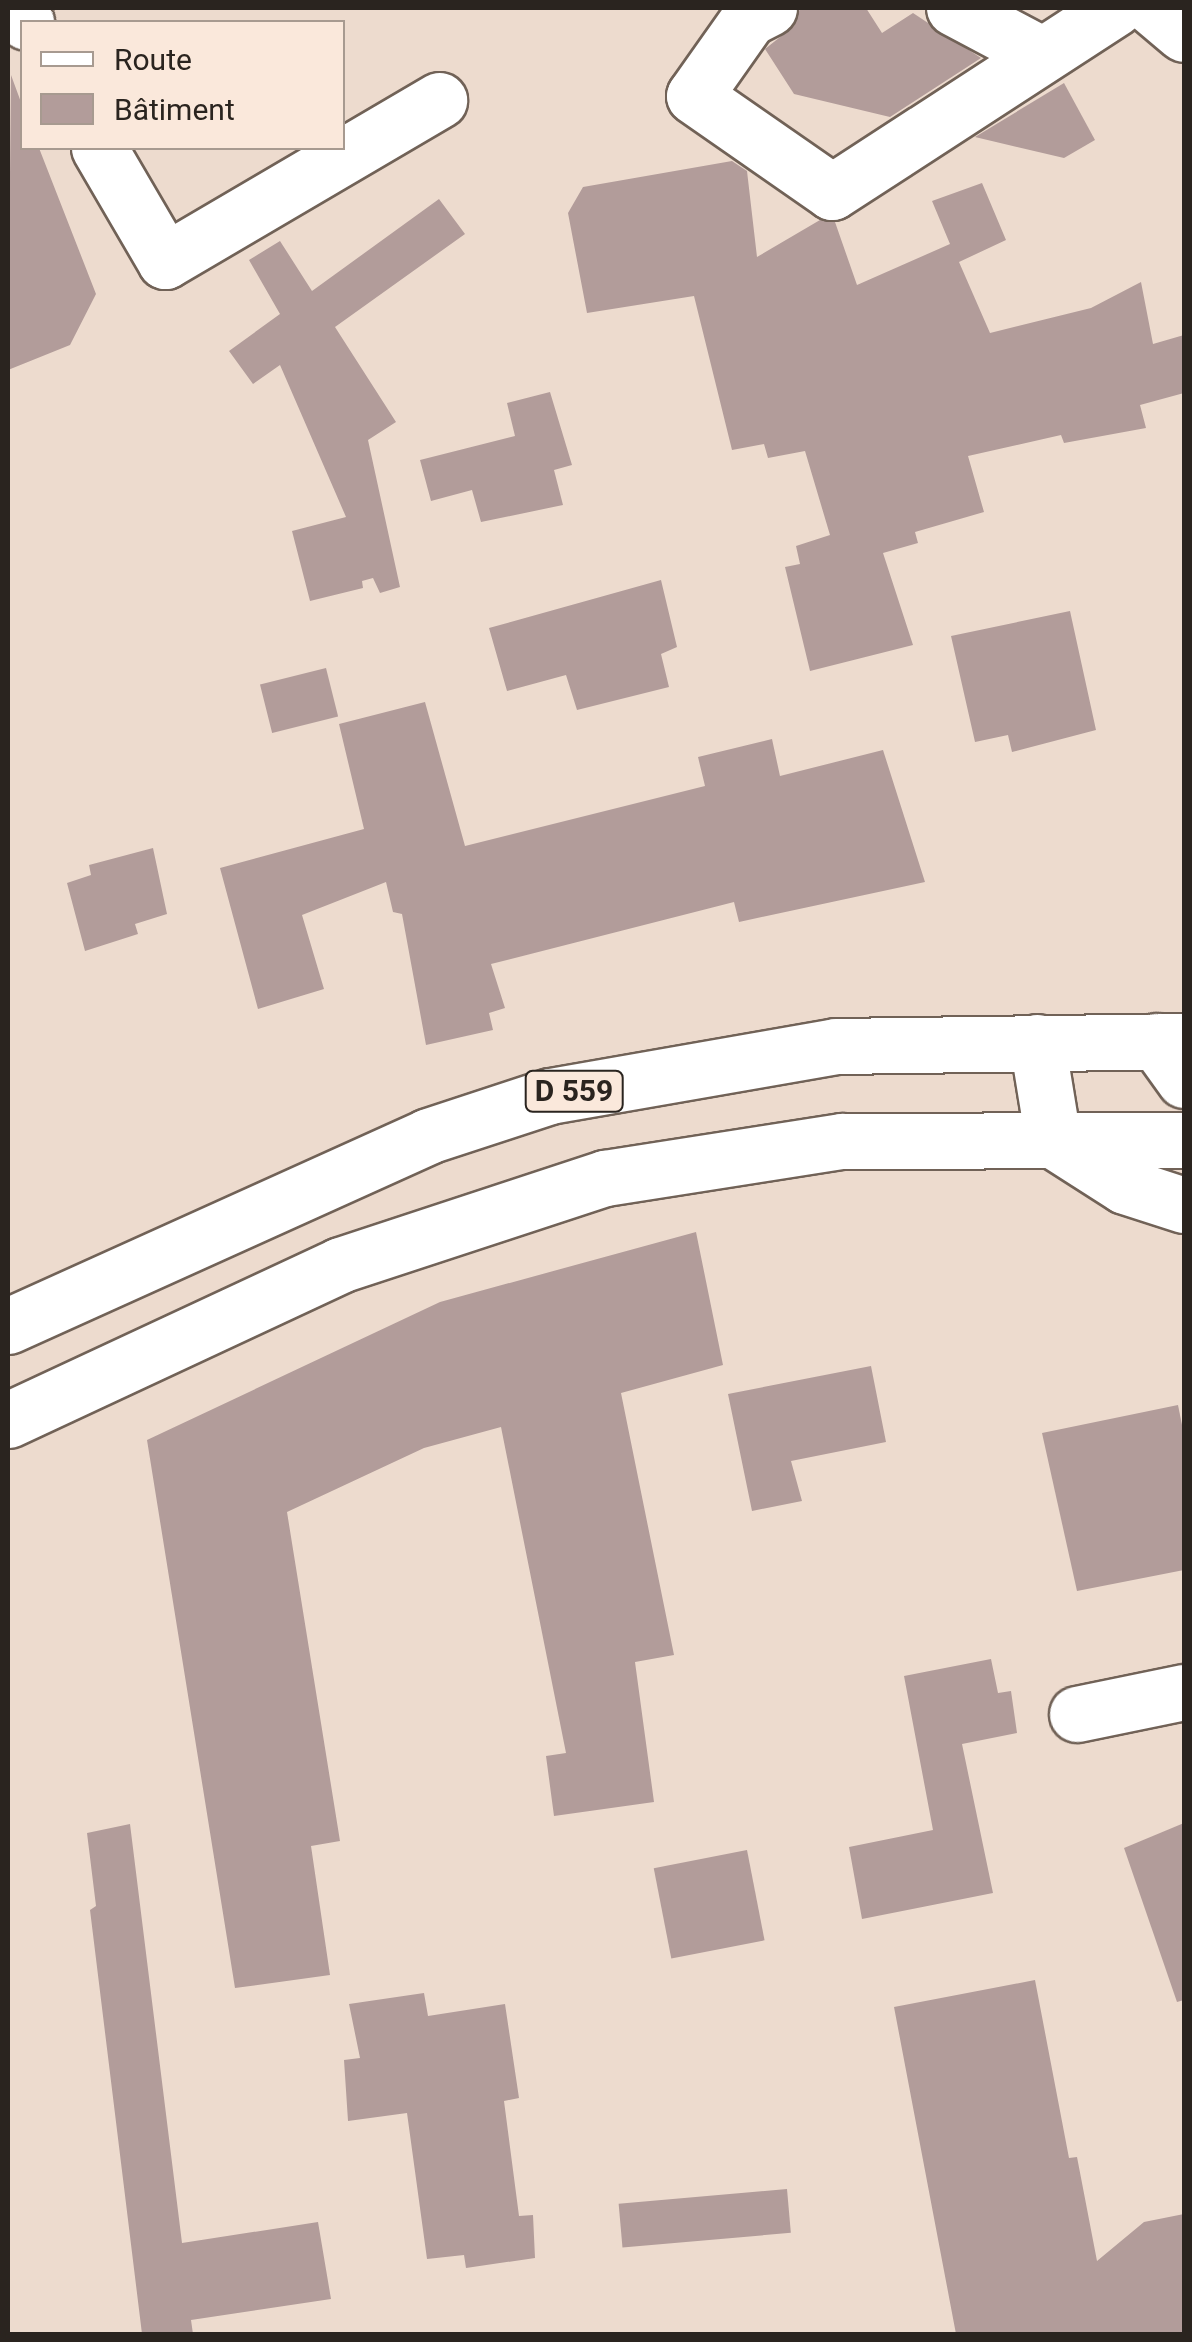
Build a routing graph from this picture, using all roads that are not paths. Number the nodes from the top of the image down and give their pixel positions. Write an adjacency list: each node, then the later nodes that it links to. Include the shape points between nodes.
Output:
1 (769, 8): 6 (main road, via 749,18 694,96 832,192)
2 (954, 8): 6 (main road)
3 (1115, 8): 6 (main road)
4 (1153, 8): 5 (main road)
5 (1184, 34)
6 (1041, 54)
7 (439, 100): 8 (main road, via 164,261)
8 (100, 150)
9 (1038, 1042): 10 (main road, D 559); 11 (main road); 14 (main road, D 559, via 836,1046 550,1096 428,1136)
10 (1175, 1054)
11 (1052, 1140): 12 (main road); 13 (main road, via 1125,1186); 15 (main road, via 842,1141 606,1178 340,1265)
12 (1184, 1140)
13 (1184, 1205)
14 (8, 1326)
15 (8, 1420)
16 (1184, 1692): 17 (main road)
17 (1077, 1714)

